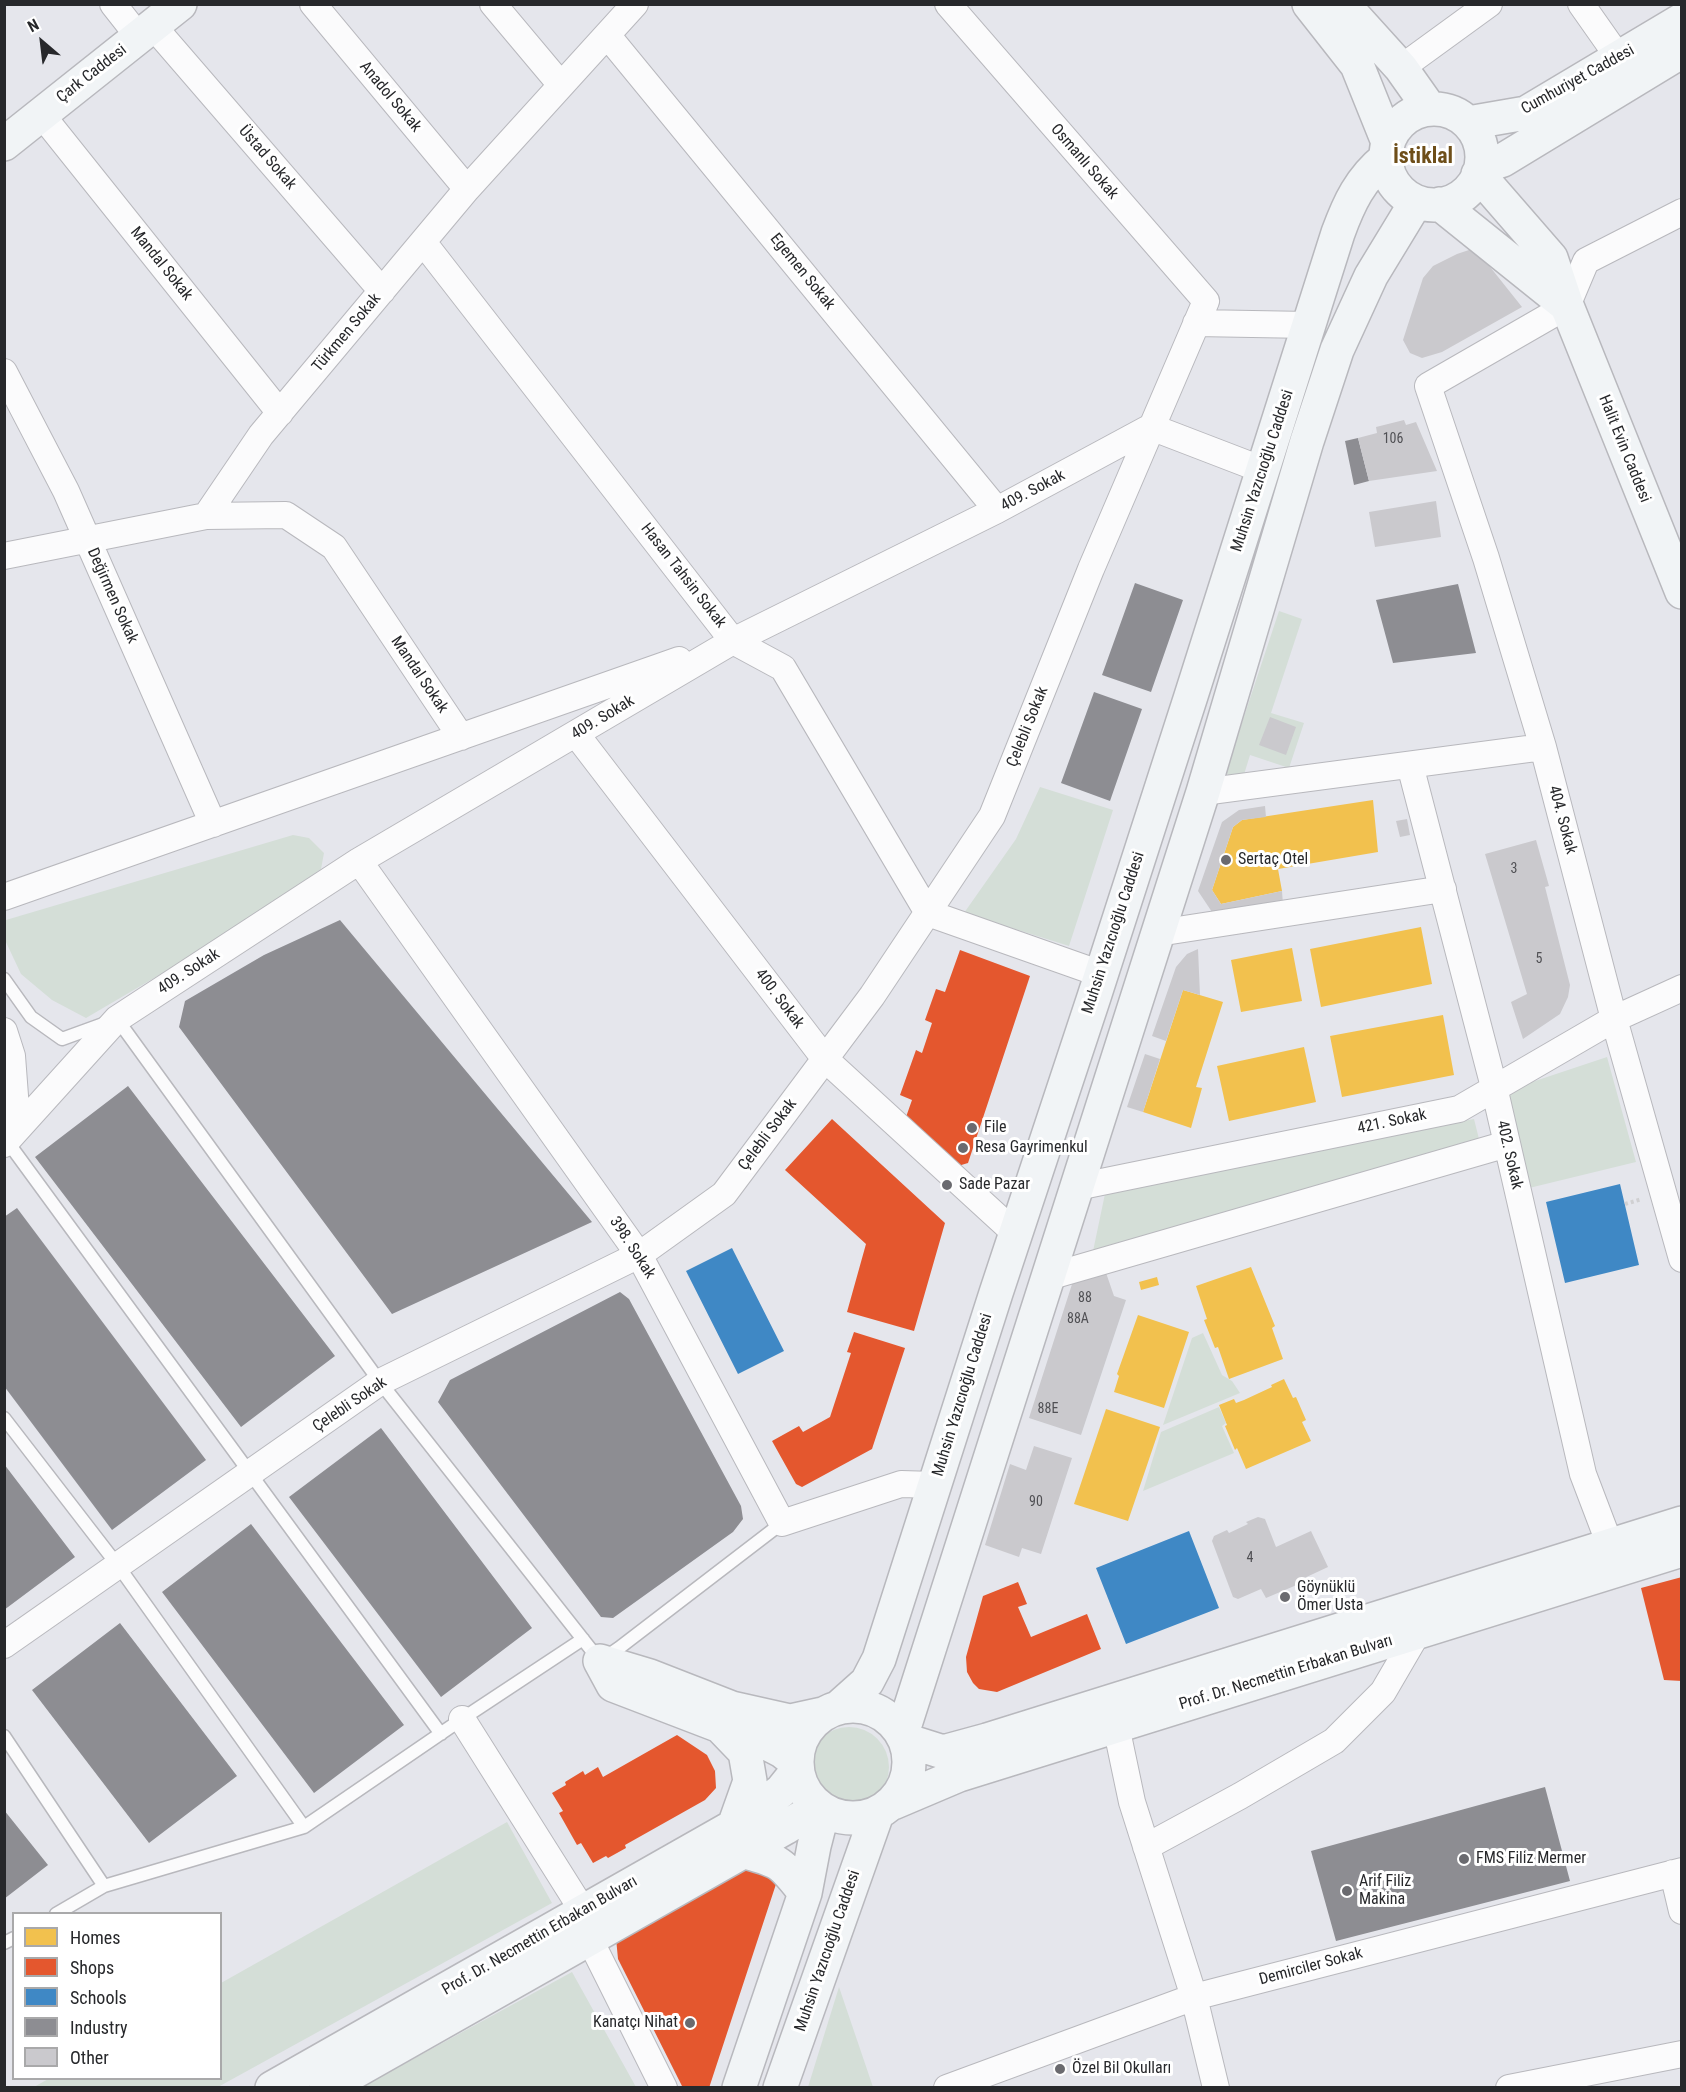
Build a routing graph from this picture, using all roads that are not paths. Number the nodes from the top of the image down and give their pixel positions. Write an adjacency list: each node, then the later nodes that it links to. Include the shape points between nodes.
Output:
1 (113, 4): 12 (street, Üstad Sokak)
2 (180, 4): 12 (main road, Çark Caddesi)
3 (313, 4): 24 (street, Anadol Sokak)
4 (492, 4): 17 (street)
5 (635, 4): 13 (street, Türkmen Sokak)
6 (948, 4): 30 (street, Osmanlı Sokak, via 1206,301)
7 (1309, 4): 22 (main road, via 1357,66)
8 (1343, 4): 16 (main road)
9 (1489, 4): 16 (street)
10 (1581, 4): 15 (street)
11 (1682, 20): 15 (main road, Cumhuriyet Caddesi)
12 (146, 31): 19 (main road, Çark Caddesi); 28 (street, Üstad Sokak)
13 (607, 34): 17 (street, Türkmen Sokak); 36 (street, Egemen Sokak)
14 (1682, 51): 23 (main road, Cumhuriyet Caddesi)
15 (1619, 58): 20 (main road, Cumhuriyet Caddesi, via 1526,113)
16 (1401, 68): 18 (main road)
17 (561, 85): 24 (street, Türkmen Sokak)
18 (1430, 109): 20 (main road, via 1451,112); 22 (main road, via 1409,116 1393,132)
19 (41, 114): 21 (main road, Çark Caddesi); 33 (street, Mandal Sokak)
20 (1468, 123): 23 (main road, via 1480,144)
21 (6, 138)
22 (1387, 150): 25 (main road, via 1388,172 1394,184 1404,195); 31 (main road, Muhsin Yazıcıoğlu Caddesi, via 1348,205)
23 (1480, 171): 25 (main road, via 1463,195 1452,201); 29 (main road, Halit Evin Caddesi, via 1551,258)
24 (467, 189): 27 (street, Türkmen Sokak)
25 (1428, 203): 29 (main road, Halit Evin Caddesi); 46 (main road, Muhsin Yazıcıoğlu Caddesi, via 1371,276 1337,350)
26 (1682, 212): 29 (street, via 1586,261)
27 (423, 242): 28 (street, Türkmen Sokak); 41 (street, Hasan Tahsin Sokak)
28 (382, 291): 33 (street, Türkmen Sokak)
29 (1567, 306): 40 (main road, Halit Evin Caddesi); 44 (street, 404. Sokak, via 1428,386 1486,558)
30 (1196, 322): 31 (street); 34 (street, Çelebli Sokak)
31 (1309, 325): 35 (main road, Muhsin Yazıcıoğlu Caddesi)
32 (4, 372): 38 (street, Değirmen Sokak)
33 (280, 413): 37 (street, Türkmen Sokak)
34 (1151, 427): 35 (street); 36 (street, 409. Sokak); 51 (street, Çelebli Sokak, via 992,816)
35 (1263, 470): 53 (main road, Muhsin Yazıcıoğlu Caddesi)
36 (997, 510): 41 (street, 409. Sokak)
37 (206, 516): 38 (street); 43 (street, Mandal Sokak, via 286,515 334,547)
38 (87, 539): 39 (street); 47 (street, Değirmen Sokak)
39 (4, 556)
40 (1682, 592)
41 (733, 641): 42 (street, 409. Sokak); 43 (street); 51 (street, Hasan Tahsin Sokak, via 783,668)
42 (576, 734): 48 (street, 409. Sokak); 59 (street, 400. Sokak)
43 (461, 737): 47 (street)
44 (1543, 747): 45 (street); 57 (street, 404. Sokak)
45 (1410, 765): 46 (street); 49 (street, 402. Sokak)
46 (1203, 792): 52 (main road, Muhsin Yazıcıoğlu Caddesi)
47 (213, 824): 50 (street)
48 (359, 861): 56 (street, 409. Sokak); 65 (street, 398. Sokak)
49 (1443, 889): 52 (street); 60 (street, 402. Sokak)
50 (4, 897)
51 (928, 914): 53 (street); 59 (street, Çelebli Sokak)
52 (1158, 933): 63 (main road, Muhsin Yazıcıoğlu Caddesi)
53 (1101, 974): 64 (main road, Muhsin Yazıcıoğlu Caddesi)
54 (4, 979): 56 (lane, via 31,1017 62,1039)
55 (1682, 988): 57 (street, 421. Sokak)
56 (117, 1019): 61 (street, 409. Sokak); 68 (lane)
57 (1614, 1019): 60 (street, 421. Sokak); 66 (street, 404. Sokak)
58 (4, 1030): 61 (street, via 12,1056 16,1109)
59 (825, 1059): 64 (street, 400. Sokak); 65 (street, Çelebli Sokak, via 724,1194)
60 (1494, 1087): 62 (street, 402. Sokak); 63 (street, 421. Sokak, via 1459,1109)
61 (5, 1138): 70 (lane)
62 (1507, 1144): 67 (street); 74 (street, 402. Sokak, via 1583,1474)
63 (1077, 1186): 67 (main road, Muhsin Yazıcıoğlu Caddesi)
64 (1015, 1233): 71 (main road, Muhsin Yazıcıoğlu Caddesi)
65 (639, 1255): 68 (street, Çelebli Sokak); 72 (street, 398. Sokak)
66 (1682, 1258)
67 (1048, 1277): 80 (main road, Muhsin Yazıcıoğlu Caddesi)
68 (380, 1382): 70 (street, Çelebli Sokak); 79 (lane)
69 (4, 1418): 76 (lane)
70 (252, 1473): 76 (street, Çelebli Sokak); 85 (lane)
71 (935, 1485): 72 (street, via 901,1484); 81 (main road, Muhsin Yazıcıoğlu Caddesi, via 879,1659 867,1682)
72 (782, 1523): 79 (lane, via 620,1648)
73 (1682, 1523): 74 (main road, Prof. Dr. Necmettin Erbakan Bulvarı)
74 (1610, 1545): 88 (main road, Prof. Dr. Necmettin Erbakan Bulvarı)
75 (1682, 1551): 77 (main road, Prof. Dr. Necmettin Erbakan Bulvarı)
76 (119, 1567): 78 (street, Çelebli Sokak); 92 (lane)
77 (1418, 1632): 84 (main road, Prof. Dr. Necmettin Erbakan Bulvarı); 94 (street, via 1383,1692 1334,1741)
78 (4, 1645)
79 (592, 1650): 81 (main road, via 732,1708 790,1721); 82 (lane); 83 (main road, via 613,1684)
80 (916, 1690): 87 (main road, Muhsin Yazıcıoğlu Caddesi); 88 (main road, via 914,1714 931,1741 948,1747)
81 (831, 1711): 87 (main road, via 858,1706 876,1710 891,1720); 89 (main road, via 808,1726 799,1743)
82 (462, 1719): 85 (lane); 100 (street)
83 (720, 1726): 89 (main road, via 782,1751); 93 (main road, via 745,1752 750,1781)
84 (1116, 1726): 90 (main road, Prof. Dr. Necmettin Erbakan Bulvarı, via 959,1774); 94 (street, via 1132,1803)
85 (441, 1734): 92 (lane)
86 (4, 1736): 96 (lane)
87 (904, 1737): 88 (main road, Prof. Dr. Necmettin Erbakan Bulvarı, via 943,1752); 90 (main road, via 909,1770 904,1788)
88 (987, 1740)
89 (796, 1766): 91 (main road, via 808,1798); 93 (main road, Prof. Dr. Necmettin Erbakan Bulvarı, via 781,1791)
90 (885, 1808): 91 (main road, via 859,1819 840,1818); 107 (main road, Muhsin Yazıcıoğlu Caddesi)
91 (821, 1809): 93 (main road, Prof. Dr. Necmettin Erbakan Bulvarı, via 785,1828); 97 (main road)
92 (304, 1827): 96 (lane)
93 (738, 1839): 97 (main road, via 775,1860); 100 (main road, Prof. Dr. Necmettin Erbakan Bulvarı)
94 (1146, 1846): 101 (street)
95 (1677, 1872): 98 (street); 101 (street, Demirciler Sokak)
96 (104, 1886): 99 (lane)
97 (805, 1893): 106 (main road)
98 (1682, 1911)
99 (59, 1912)
100 (586, 1924): 103 (main road, Prof. Dr. Necmettin Erbakan Bulvarı); 104 (main road, Prof. Dr. Necmettin Erbakan Bulvarı); 105 (street)
101 (1194, 1997): 108 (street, Demirciler Sokak); 109 (street)
102 (1682, 2054): 110 (street)
103 (272, 2088)
104 (326, 2088)
105 (664, 2088)
106 (739, 2088)
107 (780, 2088)
108 (947, 2088)
109 (1216, 2088)
110 (1509, 2088)

